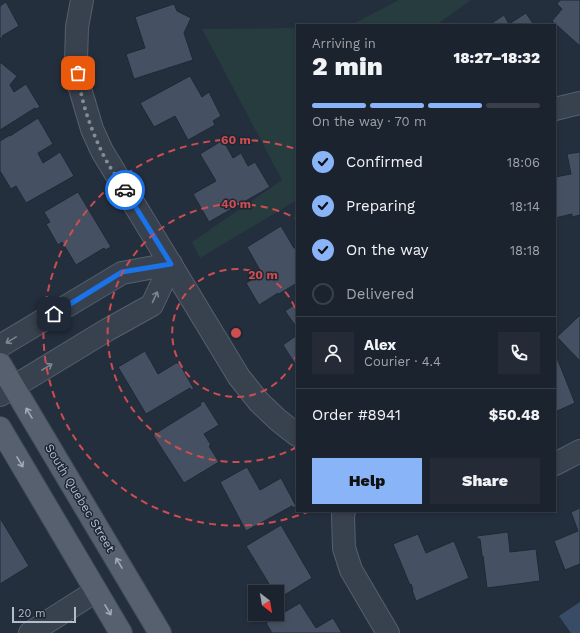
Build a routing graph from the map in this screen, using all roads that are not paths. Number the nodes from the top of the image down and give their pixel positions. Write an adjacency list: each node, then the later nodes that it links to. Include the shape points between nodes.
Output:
1 (82, 0): 4 (street, via 77,27 76,61 79,85 92,130 102,151)
2 (580, 103): 3 (street)
3 (556, 109)
4 (171, 264): 5 (street, one-way to 5, via 122,272); 7 (street, one-way to 4, via 152,305); 9 (street, via 239,377 259,402)
5 (0, 346)
6 (0, 364): 7 (main road, South Quebec Street)
7 (7, 391): 16 (main road, South Quebec Street, one-way to 7)
8 (0, 428): 13 (main road, one-way to 13)
9 (296, 434)
10 (580, 452): 11 (street)
11 (556, 464)
12 (344, 512): 17 (street, via 344,548 351,570)
13 (96, 591): 14 (street); 15 (main road, one-way to 15)
14 (30, 633)
15 (121, 633)
16 (160, 633)
17 (388, 633)

